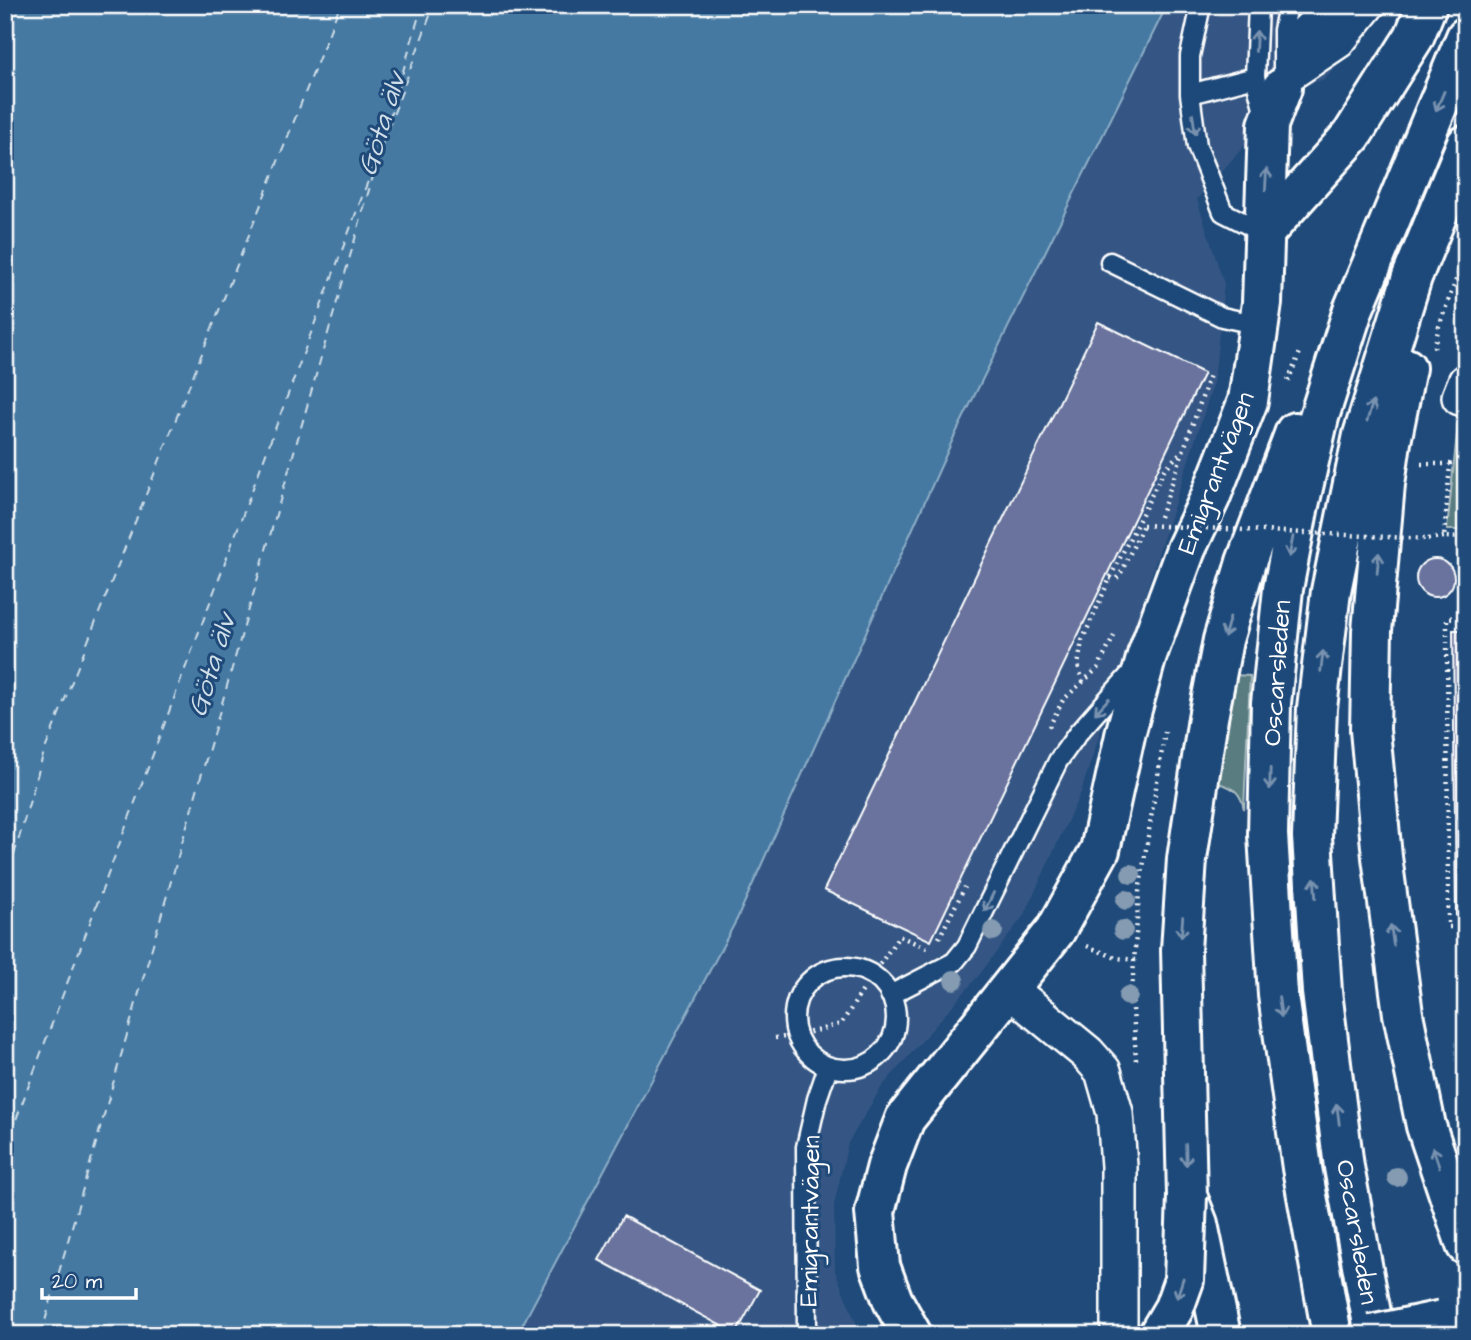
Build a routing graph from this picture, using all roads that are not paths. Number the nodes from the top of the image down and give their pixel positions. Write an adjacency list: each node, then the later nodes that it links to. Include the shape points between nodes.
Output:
1 (1201, 5): 12 (lane, via 1190,56)
2 (1258, 5): 11 (lane, one-way to 2)
3 (1288, 5): 11 (lane)
4 (1302, 5): 11 (lane)
5 (1323, 5): 11 (lane)
6 (1339, 5): 11 (lane, via 1331,19)
7 (1363, 5): 11 (lane, via 1342,31)
8 (1377, 5): 11 (lane, via 1343,47)
9 (1427, 5): 14 (main road, via 1414,37 1352,135)
10 (1466, 37): 16 (main road, Oscarsleden, one-way to 16)
11 (1279, 63): 12 (lane); 14 (main road, Emigrantvägen, one-way to 11, via 1268,125)
12 (1190, 94): 14 (lane, one-way to 14, via 1197,146 1223,212)
13 (1463, 151): 23 (main road, one-way to 13, via 1426,1126 1403,1014 1370,730 1372,631 1391,442 1409,353 1455,228); 31 (main road, Oscarsleden, one-way to 13, via 1344,1167 1322,992 1312,837 1317,708 1331,591 1363,435 1412,277)
14 (1264, 233): 17 (main road, Emigrantvägen)
15 (1110, 262): 17 (lane, via 1222,317)
16 (1353, 310): 22 (main road, one-way to 22, via 1296,429 1246,562 1223,640 1208,718 1187,859 1181,950); 30 (main road, Oscarsleden, one-way to 30, via 1319,416 1283,589 1271,703 1268,835 1278,995)
17 (1259, 324): 18 (main road, Emigrantvägen, via 1248,401)
18 (1147, 655): 19 (main road, Emigrantvägen, via 1100,850 1056,930); 20 (lane, Emigrantvägen, one-way to 20, via 1058,761 967,946 954,962)
19 (1010, 990): 26 (main road, Emigrantvägen, via 905,1119 887,1166 875,1212 880,1265); 27 (street, via 1103,1071 1115,1114 1119,1166)
20 (891, 995): 21 (lane, via 896,1012 889,1045 862,1067); 21 (lane, via 873,975 860,969 832,968 807,983 797,1001 796,1036 814,1060)
21 (828, 1067): 25 (lane, Emigrantvägen, via 806,1147)
22 (1187, 1196): 28 (main road, one-way to 28, bridge, via 1184,1280); 29 (main road, via 1198,1224)
23 (1466, 1245)
24 (1454, 1321): 31 (main road, bridge)
25 (807, 1335)
26 (912, 1335)
27 (1119, 1335)
28 (1158, 1335)
29 (1221, 1335)
30 (1332, 1335)
31 (1373, 1335)

